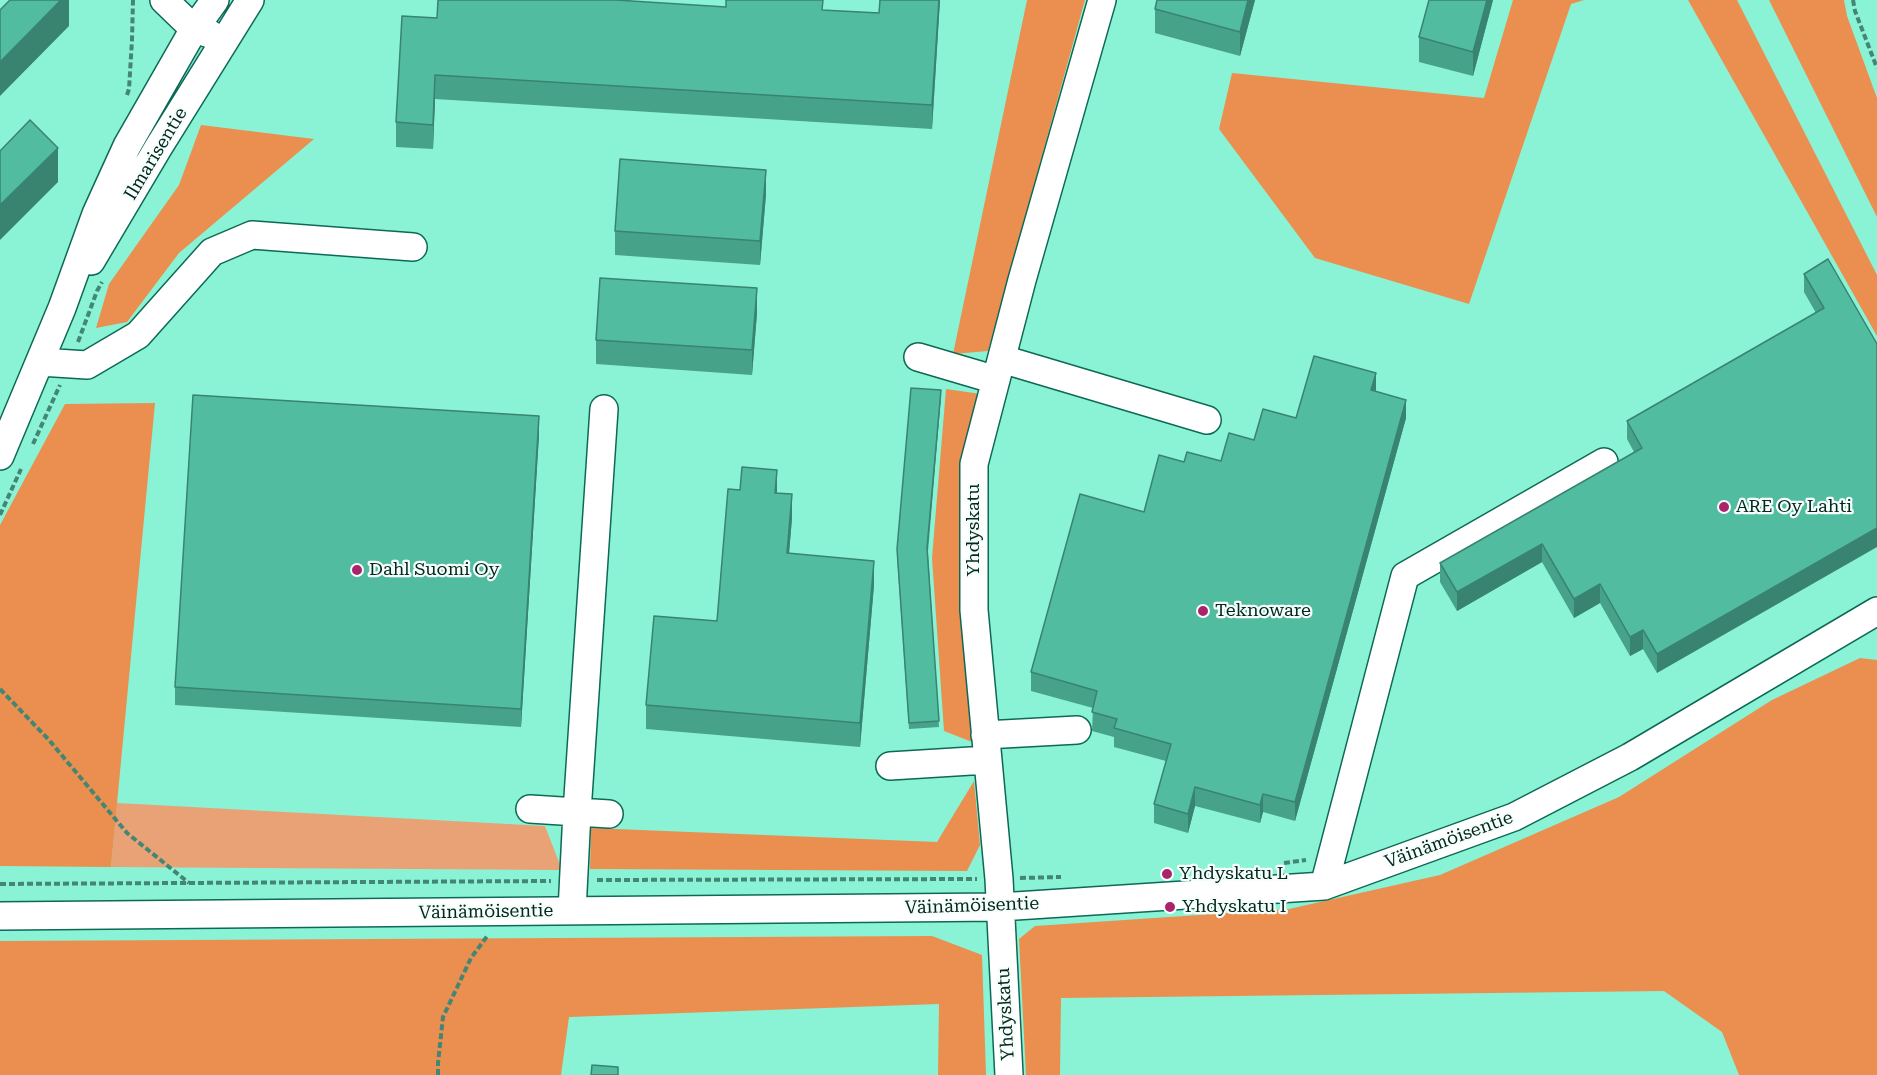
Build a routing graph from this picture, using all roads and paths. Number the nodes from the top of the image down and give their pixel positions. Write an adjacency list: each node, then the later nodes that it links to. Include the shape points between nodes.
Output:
1 (164, 0): 6 (street)
2 (214, 0): 6 (street, Ilmarisentie); 7 (street)
3 (250, 0): 7 (street, Ilmarisentie)
4 (1102, 0): 15 (street, Yhdyskatu)
5 (1853, 0): 8 (path)
6 (194, 29): 7 (street); 11 (street, Ilmarisentie, via 127,146 96,214)
7 (225, 40): 11 (street, Ilmarisentie)
8 (1877, 68)
9 (413, 247): 14 (street, via 252,235 212,252 138,335 87,365)
10 (103, 281): 14 (path)
11 (62, 308): 13 (street, Ilmarisentie)
12 (918, 357): 15 (street)
13 (40, 362): 14 (street); 19 (street, Ilmarisentie)
14 (69, 364): 18 (path)
15 (999, 369): 17 (street); 25 (street, Yhdyskatu, via 974,464 974,610)
16 (604, 409): 28 (street)
17 (1207, 420)
18 (29, 453)
19 (12, 459): 21 (path)
20 (1604, 462): 30 (street, via 1405,576)
21 (0, 515)
22 (1877, 611): 37 (street, Väinämöisentie, via 1630,757 1514,817)
23 (0, 689): 35 (path, via 49,740 127,833)
24 (1077, 730): 25 (street)
25 (986, 747): 26 (street); 33 (street, Yhdyskatu)
26 (890, 766)
27 (530, 809): 28 (street)
28 (577, 812): 29 (street); 34 (street)
29 (609, 814)
30 (1331, 858): 31 (path); 37 (street)
31 (1272, 864)
32 (1069, 877): 33 (path)
33 (999, 879): 34 (path); 38 (street, Yhdyskatu)
34 (573, 881): 35 (path); 40 (street)
35 (189, 883): 36 (path)
36 (0, 884)
37 (1324, 886): 38 (street, Väinämöisentie)
38 (1000, 906): 40 (street, Väinämöisentie); 43 (street, Yhdyskatu)
39 (504, 911): 40 (street, Väinämöisentie); 41 (street, Väinämöisentie); 42 (path, via 471,958 443,1017)
40 (572, 911)
41 (0, 916)
42 (438, 1075)
43 (1009, 1075)

